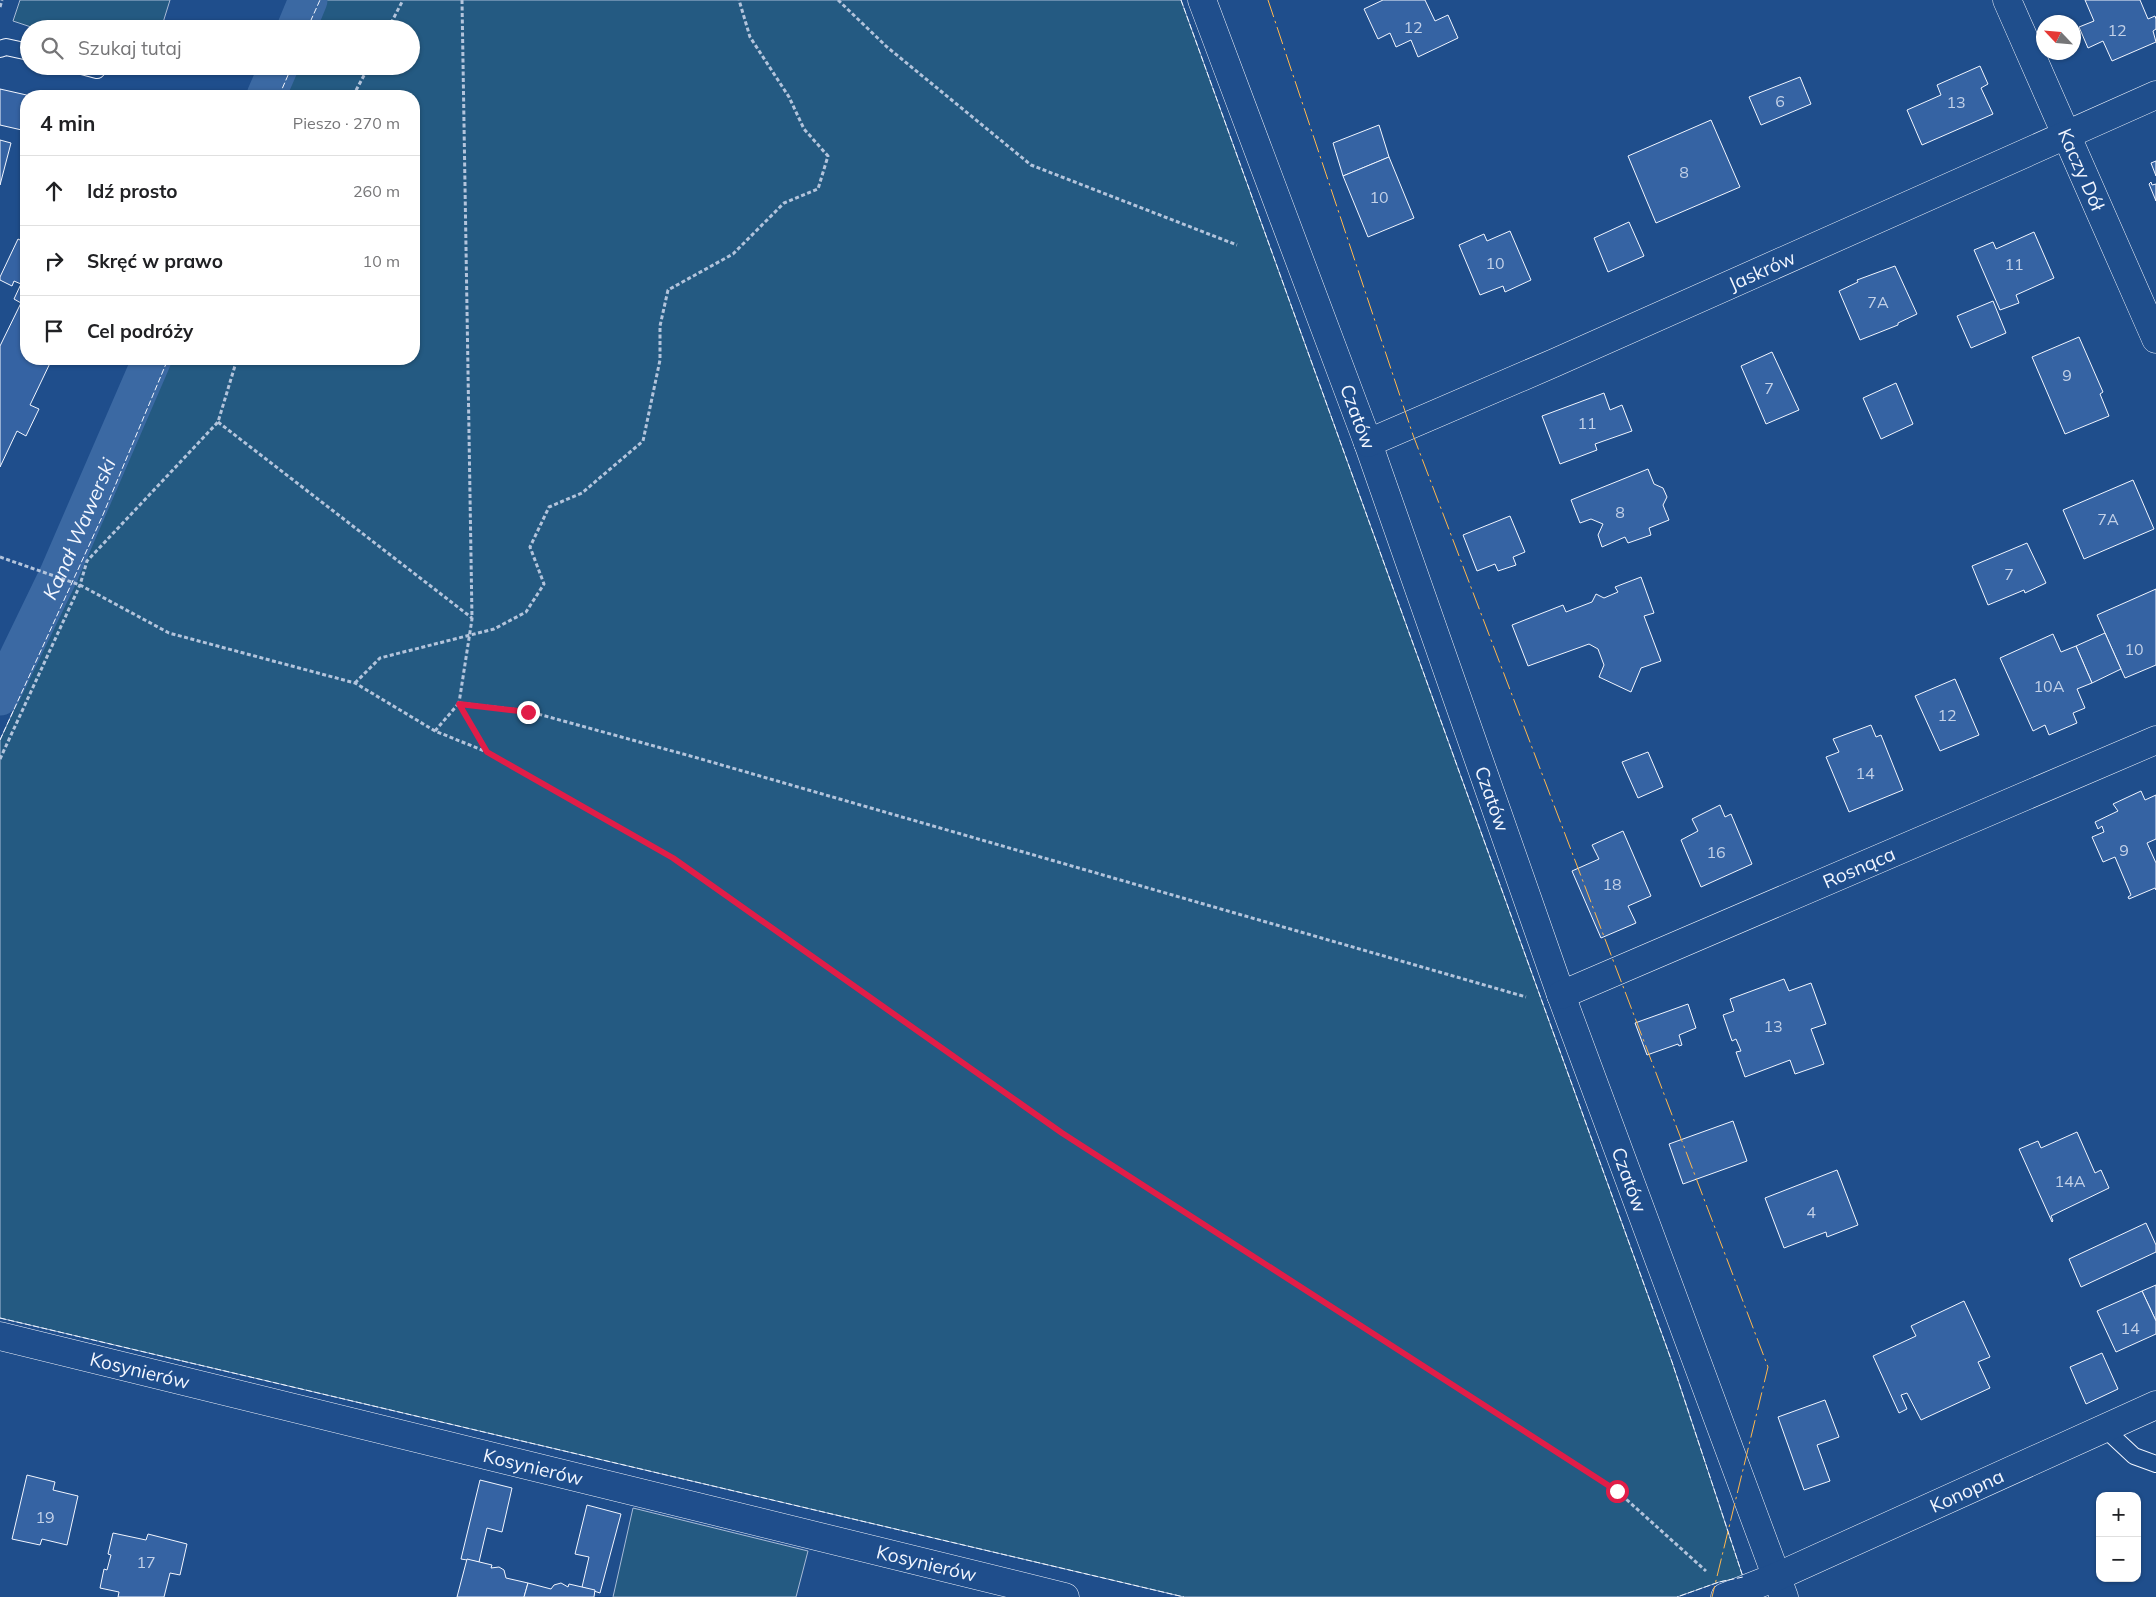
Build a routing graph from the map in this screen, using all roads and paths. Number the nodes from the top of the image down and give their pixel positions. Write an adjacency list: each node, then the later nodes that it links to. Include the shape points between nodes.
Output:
1 (2, 0): 8 (path)
2 (403, 0): 9 (path)
3 (462, 0): 23 (path)
4 (739, 0): 24 (path, via 750,37 789,97 804,129 828,156 818,190 784,203 733,254 668,290 660,326 660,360 643,441 582,494 550,506 530,547 544,584 526,612 494,628)
5 (838, 0): 16 (path, via 887,47 1031,165)
6 (1202, 0): 20 (street, Czatów)
7 (2007, 0): 15 (street, Kaczy Dół)
8 (0, 6)
9 (393, 20)
10 (0, 49): 11 (lane)
11 (20, 50)
12 (364, 75): 13 (path)
13 (356, 90)
14 (2156, 95): 15 (street, Jaskrów)
15 (2065, 135): 17 (street, Kaczy Dół); 20 (street, Jaskrów)
16 (1237, 245)
17 (2156, 339)
18 (235, 365): 19 (path)
19 (218, 422): 22 (path, via 87,560); 23 (path)
20 (1368, 443): 31 (street, Czatów)
21 (0, 557): 22 (path)
22 (80, 585): 25 (path, via 169,633); 30 (path)
23 (472, 619): 24 (path)
24 (469, 634): 25 (path, via 380,658); 26 (path)
25 (355, 683): 27 (path)
26 (459, 704): 27 (path); 29 (path); 32 (path, via 528,712 685,754)
27 (434, 731): 29 (path)
28 (2156, 740): 31 (street, Rosnąca)
29 (487, 752): 37 (path, via 673,858 1062,1133 1617,1491)
30 (0, 759)
31 (1561, 995): 38 (street, Czatów)
32 (1526, 997)
33 (0, 1336): 39 (street, Kosynierów)
34 (2156, 1405): 35 (street, Konopna)
35 (2104, 1428): 36 (lane, via 2134,1456); 38 (street, Konopna)
36 (2156, 1464)
37 (1718, 1586): 38 (street)
38 (1780, 1587)
39 (1065, 1597)

